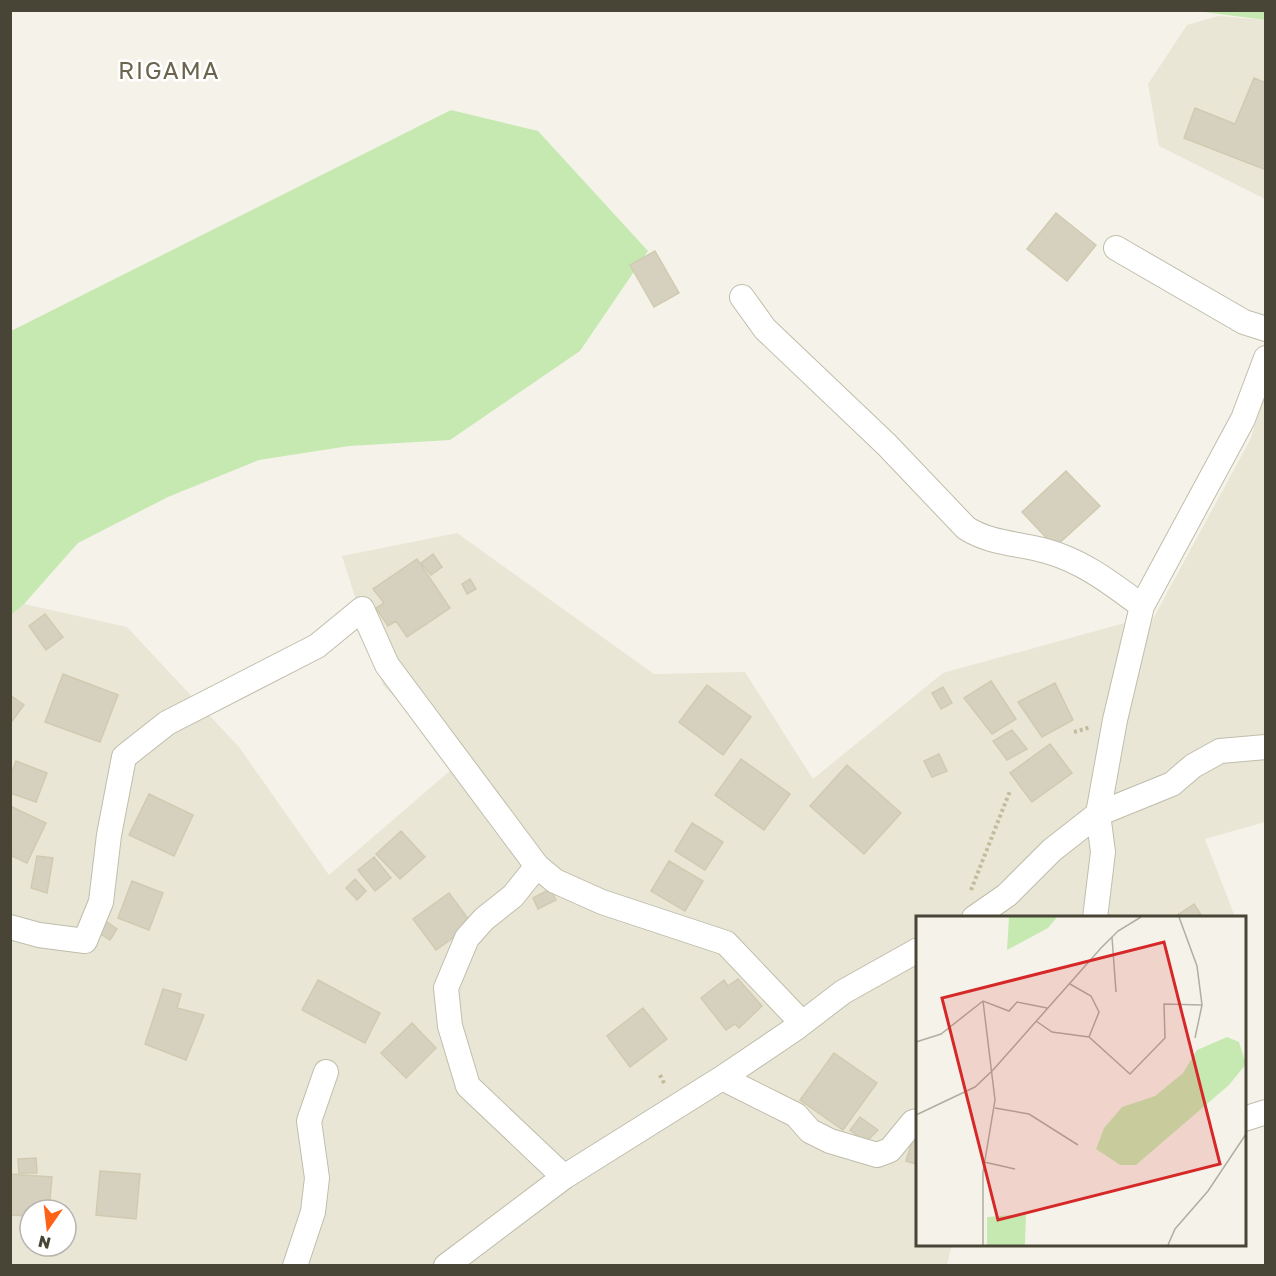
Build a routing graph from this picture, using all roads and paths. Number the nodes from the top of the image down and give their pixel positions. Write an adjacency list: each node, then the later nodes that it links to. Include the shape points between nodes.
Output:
1 (1116, 248): 3 (street, via 1244,322)
2 (742, 297): 5 (street, via 765,330 887,445 966,528 981,538 1046,550 1083,564)
3 (1266, 329)
4 (1266, 358): 5 (street, via 1243,419)
5 (1143, 606): 8 (street, via 1119,699)
6 (1266, 747): 8 (street, via 1220,751 1172,784)
7 (1011, 791): 10 (path)
8 (1098, 814): 10 (street, via 1052,850 1007,895); 11 (street, via 1103,852)
9 (537, 866): 12 (street, via 387,664 362,609 317,646 167,723 124,757 100,903 85,941); 14 (street, via 555,881 602,902 726,943); 20 (street, via 513,896 467,938 446,988 450,1026 468,1086)
10 (971, 907)
11 (1095, 916)
12 (10, 927)
13 (916, 951): 14 (street, via 843,992)
14 (802, 1023): 16 (street)
15 (326, 1072): 21 (street, via 309,1120 317,1178 313,1212)
16 (722, 1078): 19 (street, via 796,1115 810,1131 830,1142 877,1155 890,1150); 20 (street)
17 (1266, 1112): 18 (street)
18 (1246, 1119)
19 (916, 1121)
20 (564, 1177): 22 (street)
21 (295, 1266)
22 (446, 1266)

